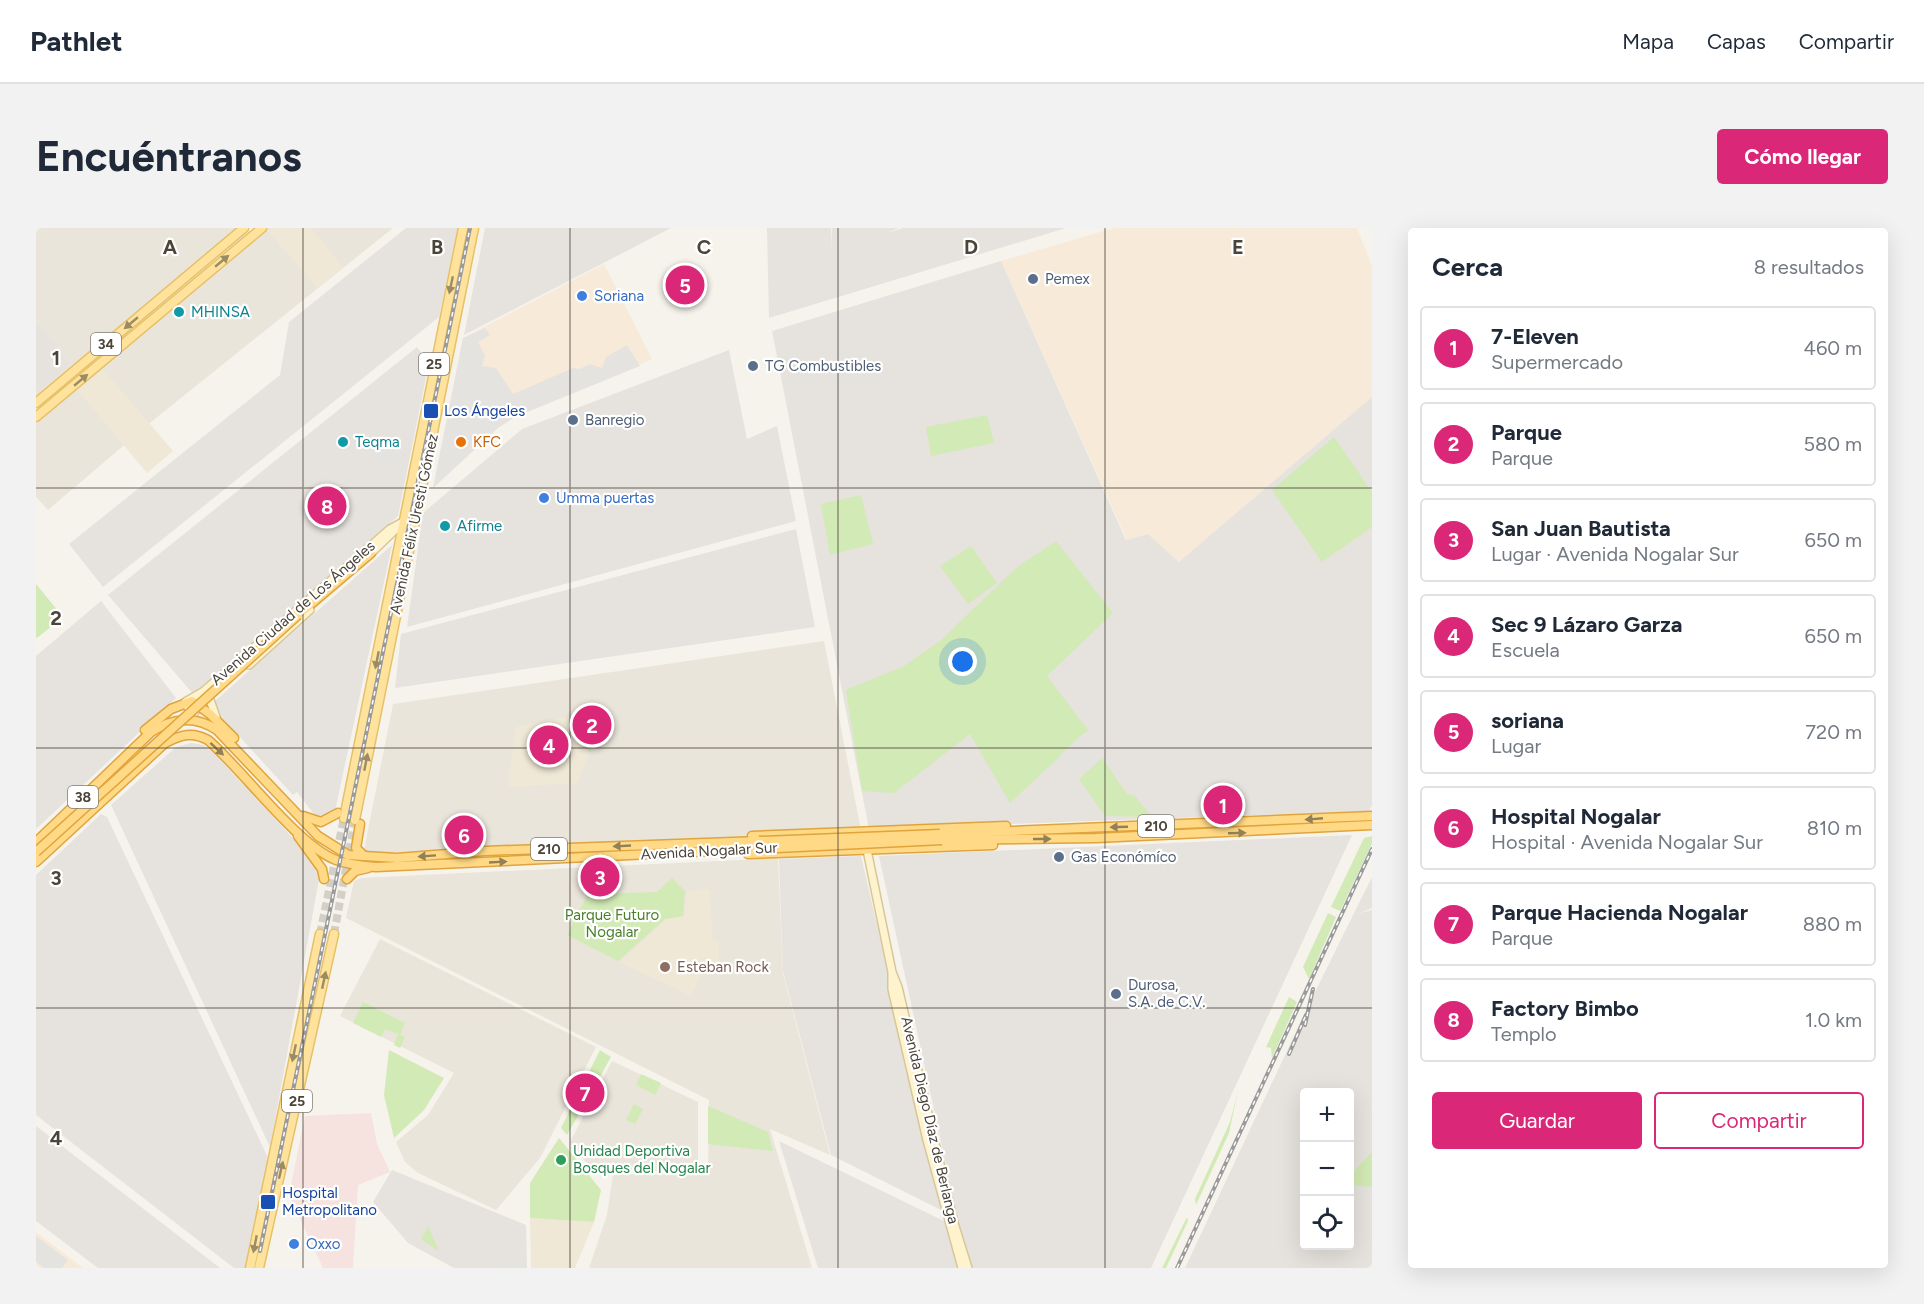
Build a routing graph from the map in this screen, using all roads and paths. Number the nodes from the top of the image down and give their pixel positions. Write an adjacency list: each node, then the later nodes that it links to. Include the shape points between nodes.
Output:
1 (244, 228): 7 (main road, 34, one-way to 7)
2 (262, 228): 8 (main road, 34, one-way to 2)
3 (463, 228): 5 (main road, Avenida Félix Uresti Gómez / 25, one-way to 5)
4 (474, 228): 6 (main road, Avenida Félix Uresti Gómez / 25)
5 (440, 332): 6 (main road); 10 (main road, Avenida Félix Uresti Gómez / 25)
6 (453, 334): 9 (main road, Avenida Félix Uresti Gómez / 25)
7 (36, 403)
8 (36, 417)
9 (418, 508): 10 (main road, Avenida Ciudad de Los Ángeles); 25 (main road, Avenida Félix Uresti Gómez / 25, one-way to 9)
10 (403, 522): 11 (main road, Avenida Ciudad de Los Ángeles); 12 (main road, Avenida Félix Uresti Gómez / 25); 15 (main road, Avenida Ciudad de Los Ángeles, via 390,529 204,691)
11 (387, 538): 12 (main road); 13 (main road, Avenida Ciudad de Los Ángeles)
12 (400, 543): 23 (main road, Avenida Félix Uresti Gómez / 25, one-way to 23)
13 (371, 553): 14 (main road, Avenida Ciudad de Los Ángeles); 41 (highway, bridge)
14 (210, 700): 16 (main road, Avenida Ciudad de Los Ángeles); 17 (main road)
15 (185, 702): 16 (highway, via 194,701); 19 (highway, via 145,730)
16 (202, 707): 17 (highway)
17 (218, 722): 21 (highway, via 247,753)
18 (165, 743): 20 (highway, via 161,736 154,737); 27 (highway, Avenida Nogalar Sur / 210, one-way to 27, via 184,734 208,740); 45 (highway, Avenida Nogalar Sur / 210)
19 (130, 752): 20 (highway, 38); 21 (highway, Avenida Nogalar Sur / 210, via 166,724 197,721 217,730)
20 (113, 769): 36 (highway, 38)
21 (256, 770): 22 (highway, Avenida Nogalar Sur / 210)
22 (295, 811): 23 (highway, via 321,822); 44 (highway, Avenida Nogalar Sur / 210, via 338,851)
23 (341, 816)
24 (1372, 816): 29 (highway, Avenida Nogalar Sur / 210, one-way to 29)
25 (357, 822): 44 (highway, via 356,848)
26 (1372, 825): 28 (highway, Avenida Nogalar Sur / 210)
27 (294, 827): 46 (highway, Avenida Nogalar Sur / 210, via 334,859); 47 (highway)
28 (1334, 828): 32 (highway); 35 (highway, Avenida Nogalar Sur / 210, one-way to 28)
29 (1015, 830): 31 (highway, via 997,825); 34 (highway, Avenida Nogalar Sur / 210)
30 (864, 831): 31 (highway); 33 (highway); 40 (main road, Avenida Diego Díaz de Berlanga)
31 (891, 831): 39 (highway, via 883,837)
32 (1372, 831)
33 (818, 834): 37 (highway); 43 (highway, via 825,843)
34 (941, 837): 35 (highway, Avenida Nogalar Sur / 210); 38 (highway, Avenida Nogalar Sur / 210, bridge)
35 (1009, 839): 39 (highway, via 992,845)
36 (36, 842)
37 (701, 842): 38 (highway, Avenida Nogalar Sur / 210); 44 (highway, Avenida Nogalar Sur / 210, one-way to 44)
38 (757, 845): 42 (highway, Avenida Nogalar Sur / 210)
39 (890, 848): 40 (highway)
40 (866, 849): 43 (highway); 51 (main road, Avenida Diego Díaz de Berlanga)
41 (36, 852)
42 (694, 852): 43 (highway); 46 (highway, Avenida Nogalar Sur / 210, one-way to 42)
43 (818, 852)
44 (367, 858)
45 (36, 862)
46 (376, 867): 48 (highway, via 356,871)
47 (324, 879)
48 (347, 879)
49 (320, 934): 61 (main road, 25, one-way to 61)
50 (334, 934): 54 (main road, 25, one-way to 50)
51 (892, 972): 52 (main road, Avenida Diego Díaz de Berlanga); 53 (main road, Avenida Diego Díaz de Berlanga)
52 (898, 987): 53 (main road); 56 (main road, Avenida Diego Díaz de Berlanga)
53 (897, 1014): 56 (main road, Avenida Diego Díaz de Berlanga)
54 (316, 1019): 55 (main road); 62 (main road, 25, one-way to 54)
55 (320, 1030)
56 (904, 1032): 57 (main road, Avenida Diego Díaz de Berlanga); 58 (main road, Avenida Diego Díaz de Berlanga)
57 (920, 1108): 58 (main road); 59 (main road, Avenida Diego Díaz de Berlanga)
58 (930, 1120): 60 (main road, Avenida Diego Díaz de Berlanga)
59 (927, 1140): 60 (main road); 63 (main road, Avenida Diego Díaz de Berlanga)
60 (939, 1161): 64 (main road, Avenida Diego Díaz de Berlanga)
61 (250, 1268)
62 (259, 1268)
63 (962, 1268)
64 (968, 1268)

